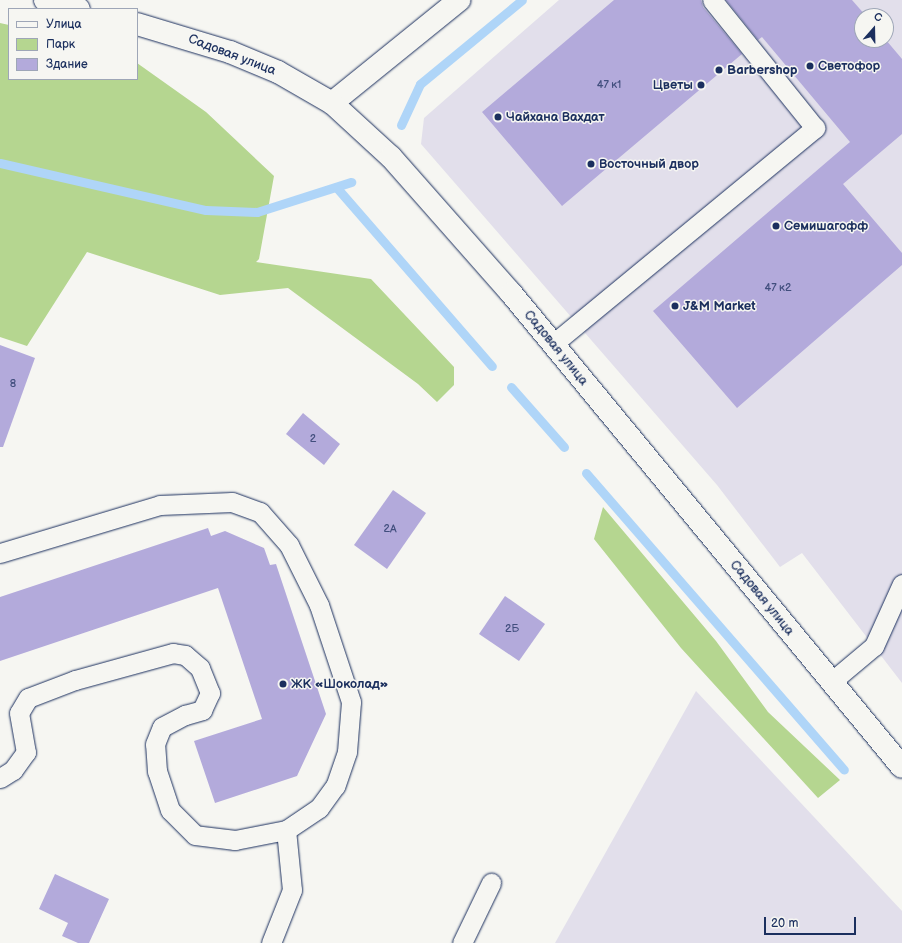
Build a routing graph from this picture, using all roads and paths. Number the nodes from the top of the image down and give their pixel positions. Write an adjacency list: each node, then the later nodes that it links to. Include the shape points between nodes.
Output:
1 (45, 0): 4 (main road)
2 (459, 0): 6 (main road)
3 (712, 0): 7 (lane, via 815,128)
4 (75, 8)
5 (138, 24): 6 (main road, Садовая улица, via 230,52 278,72)
6 (332, 103): 7 (main road, Садовая улица, via 391,157 446,217)
7 (553, 344): 10 (main road, Садовая улица)
8 (0, 554): 13 (lane, via 160,505 232,502 260,512 289,545 319,605 351,702 347,752 335,786 319,808)
9 (902, 584): 10 (lane, via 874,646)
10 (831, 682): 11 (main road, Садовая улица)
11 (902, 767)
12 (0, 778): 13 (lane, via 13,770 26,752 19,713 28,698 75,680 173,653 185,655 200,668 210,693 202,710 185,715 162,727 155,744 157,770 170,810 195,835 235,840)
13 (286, 830): 15 (lane, via 292,890)
14 (491, 883): 16 (lane)
15 (271, 943)
16 (462, 943)

